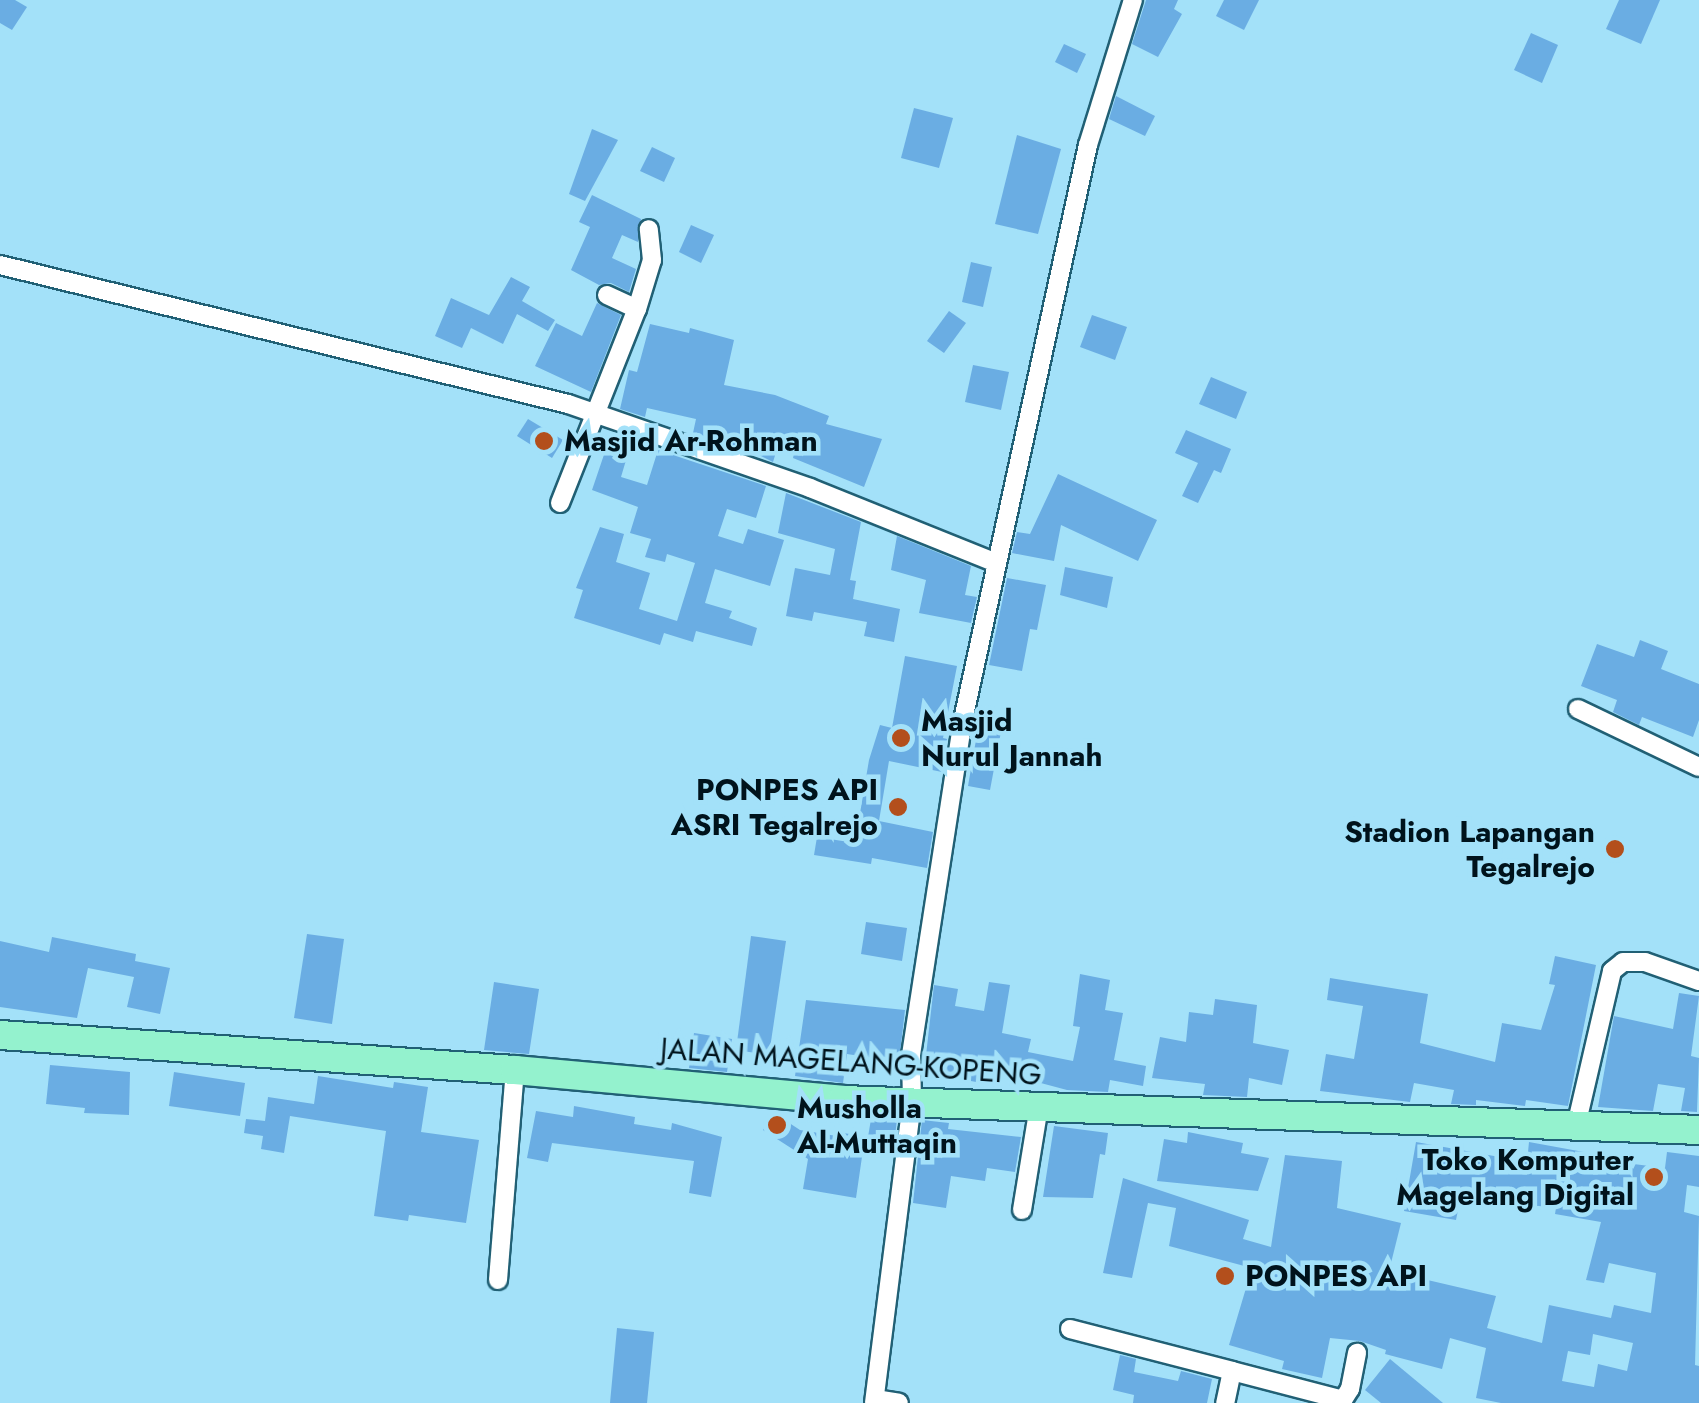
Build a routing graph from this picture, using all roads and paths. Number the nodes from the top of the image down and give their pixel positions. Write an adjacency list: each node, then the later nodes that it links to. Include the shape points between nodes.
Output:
1 (1134, 0): 8 (street, via 1088,145)
2 (649, 229): 5 (street, via 652,260)
3 (0, 265): 6 (street)
4 (607, 295): 5 (street)
5 (637, 309): 6 (street)
6 (596, 414): 7 (street); 8 (street, via 810,488)
7 (560, 504)
8 (997, 563): 14 (street, via 962,720 911,1055)
9 (1578, 710): 10 (street)
10 (1699, 766)
11 (1699, 980): 16 (street, via 1645,962 1623,962 1612,970)
12 (0, 1035): 13 (main road, JALAN MAGELANG-KOPENG)
13 (515, 1070): 14 (main road, JALAN MAGELANG-KOPENG); 19 (street)
14 (912, 1102): 15 (main road, JALAN MAGELANG-KOPENG); 23 (street)
15 (1039, 1106): 16 (main road, JALAN MAGELANG-KOPENG); 18 (street)
16 (1576, 1126): 17 (main road, JALAN MAGELANG-KOPENG)
17 (1699, 1130)
18 (1022, 1210)
19 (498, 1280)
20 (1070, 1328): 22 (street)
21 (1357, 1353): 22 (street, via 1343,1400)
22 (1232, 1370): 25 (street)
23 (875, 1401): 24 (street)
24 (899, 1403)
25 (1224, 1403)

